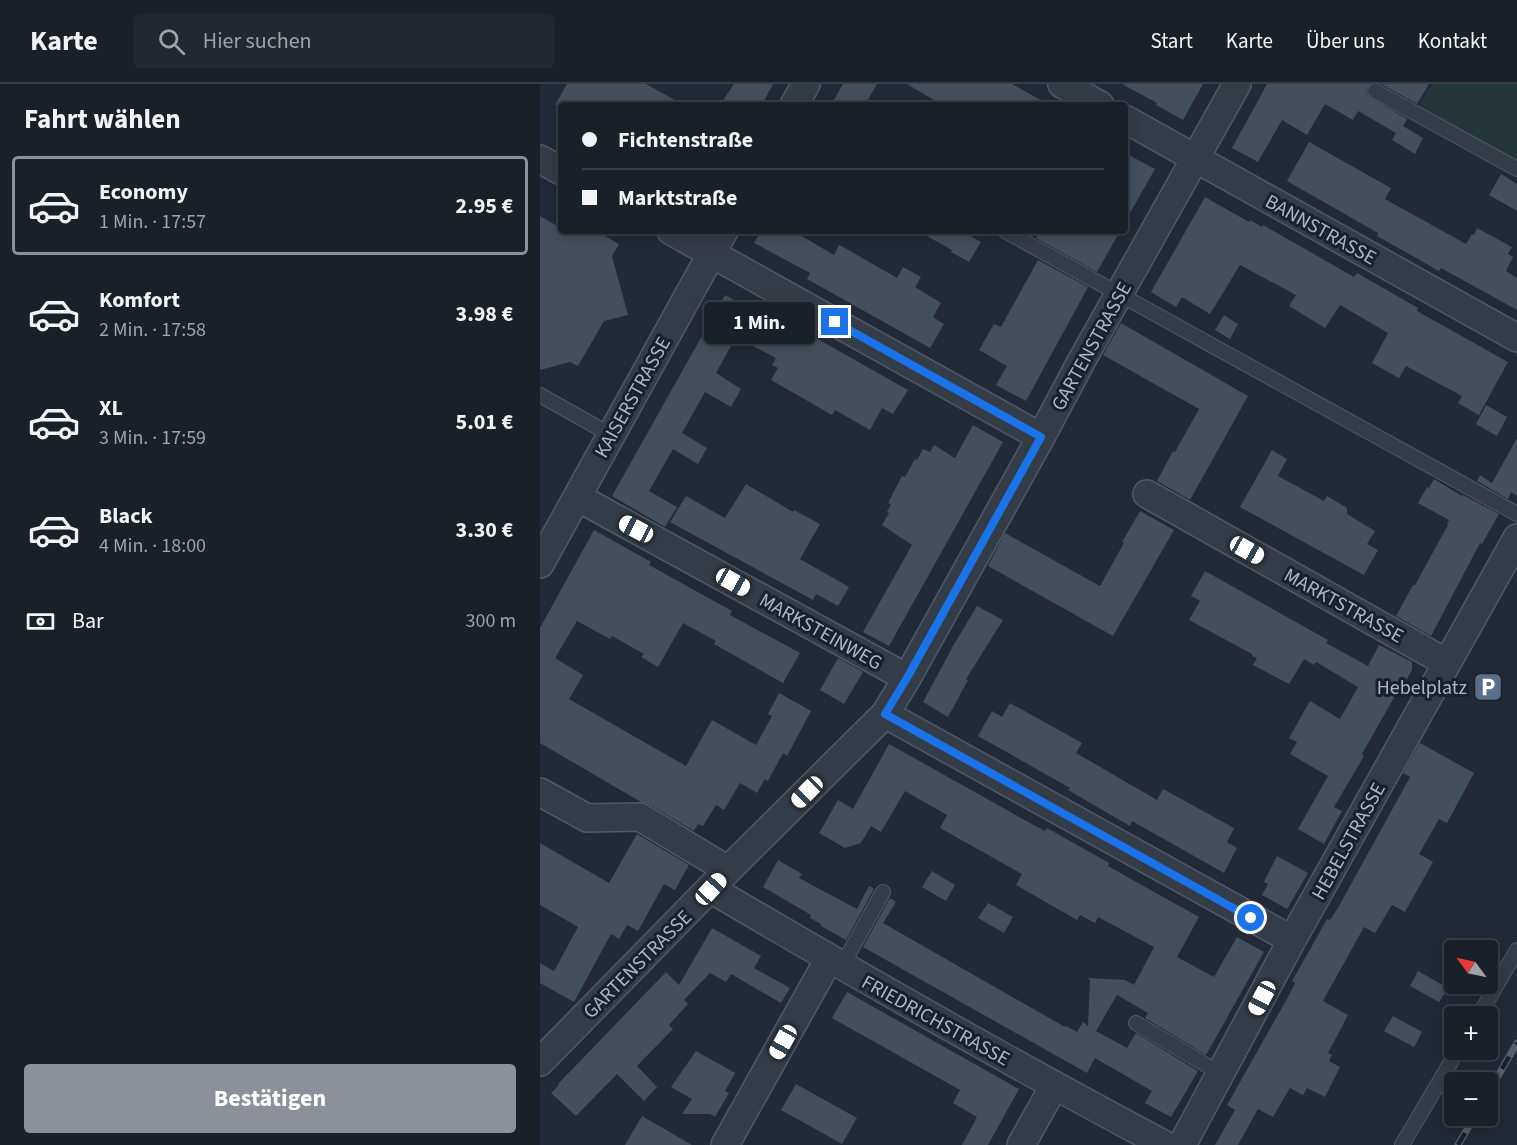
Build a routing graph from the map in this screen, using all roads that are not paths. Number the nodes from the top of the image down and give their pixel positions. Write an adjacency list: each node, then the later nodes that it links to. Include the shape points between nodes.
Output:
1 (806, 84): 5 (street)
2 (1062, 84): 6 (street)
3 (1237, 84): 8 (street, GARTENSTRASSE)
4 (1375, 91): 11 (lane)
5 (796, 102)
6 (1095, 102)
7 (1128, 121): 8 (street, BANNSTRASSE)
8 (1195, 158): 15 (street, GARTENSTRASSE); 16 (street, BANNSTRASSE)
9 (540, 159): 10 (street)
10 (558, 169)
11 (1517, 169)
12 (684, 234): 14 (street)
13 (1010, 234): 15 (lane)
14 (718, 242): 18 (street, KAISERSTRASSE); 19 (street)
15 (1119, 294): 19 (street, GARTENSTRASSE); 22 (lane)
16 (1517, 339)
17 (540, 395): 18 (lane)
18 (611, 435): 21 (street, KAISERSTRASSE)
19 (1041, 437): 26 (street, GARTENSTRASSE)
20 (1147, 494): 25 (street, MARKTSTRASSE)
21 (578, 497): 24 (street, KAISERSTRASSE); 26 (street, MARKSTEINWEG)
22 (1517, 514)
23 (1517, 538): 25 (street, HEBELSTRASSE)
24 (540, 564)
25 (1447, 663): 31 (street, HEBELSTRASSE)
26 (907, 678): 27 (street, GARTENSTRASSE)
27 (885, 714): 29 (street, GARTENSTRASSE); 31 (street)
28 (540, 792): 29 (street, FRIEDRICHSTRASSE, via 587,818 640,817)
29 (719, 879): 33 (street, FRIEDRICHSTRASSE); 37 (street, GARTENSTRASSE)
30 (883, 892): 33 (lane)
31 (1292, 940): 38 (street, HEBELSTRASSE)
32 (1517, 950): 34 (lane)
33 (836, 963): 39 (street, FRIEDRICHSTRASSE); 40 (street)
34 (1484, 1006)
35 (1136, 1023): 38 (lane)
36 (1452, 1060): 44 (lane)
37 (540, 1062)
38 (1221, 1074): 43 (street, HEBELSTRASSE)
39 (1054, 1086): 41 (street); 42 (street, FRIEDRICHSTRASSE)
40 (725, 1145)
41 (1021, 1145)
42 (1165, 1145)
43 (1182, 1145)
44 (1402, 1145)

